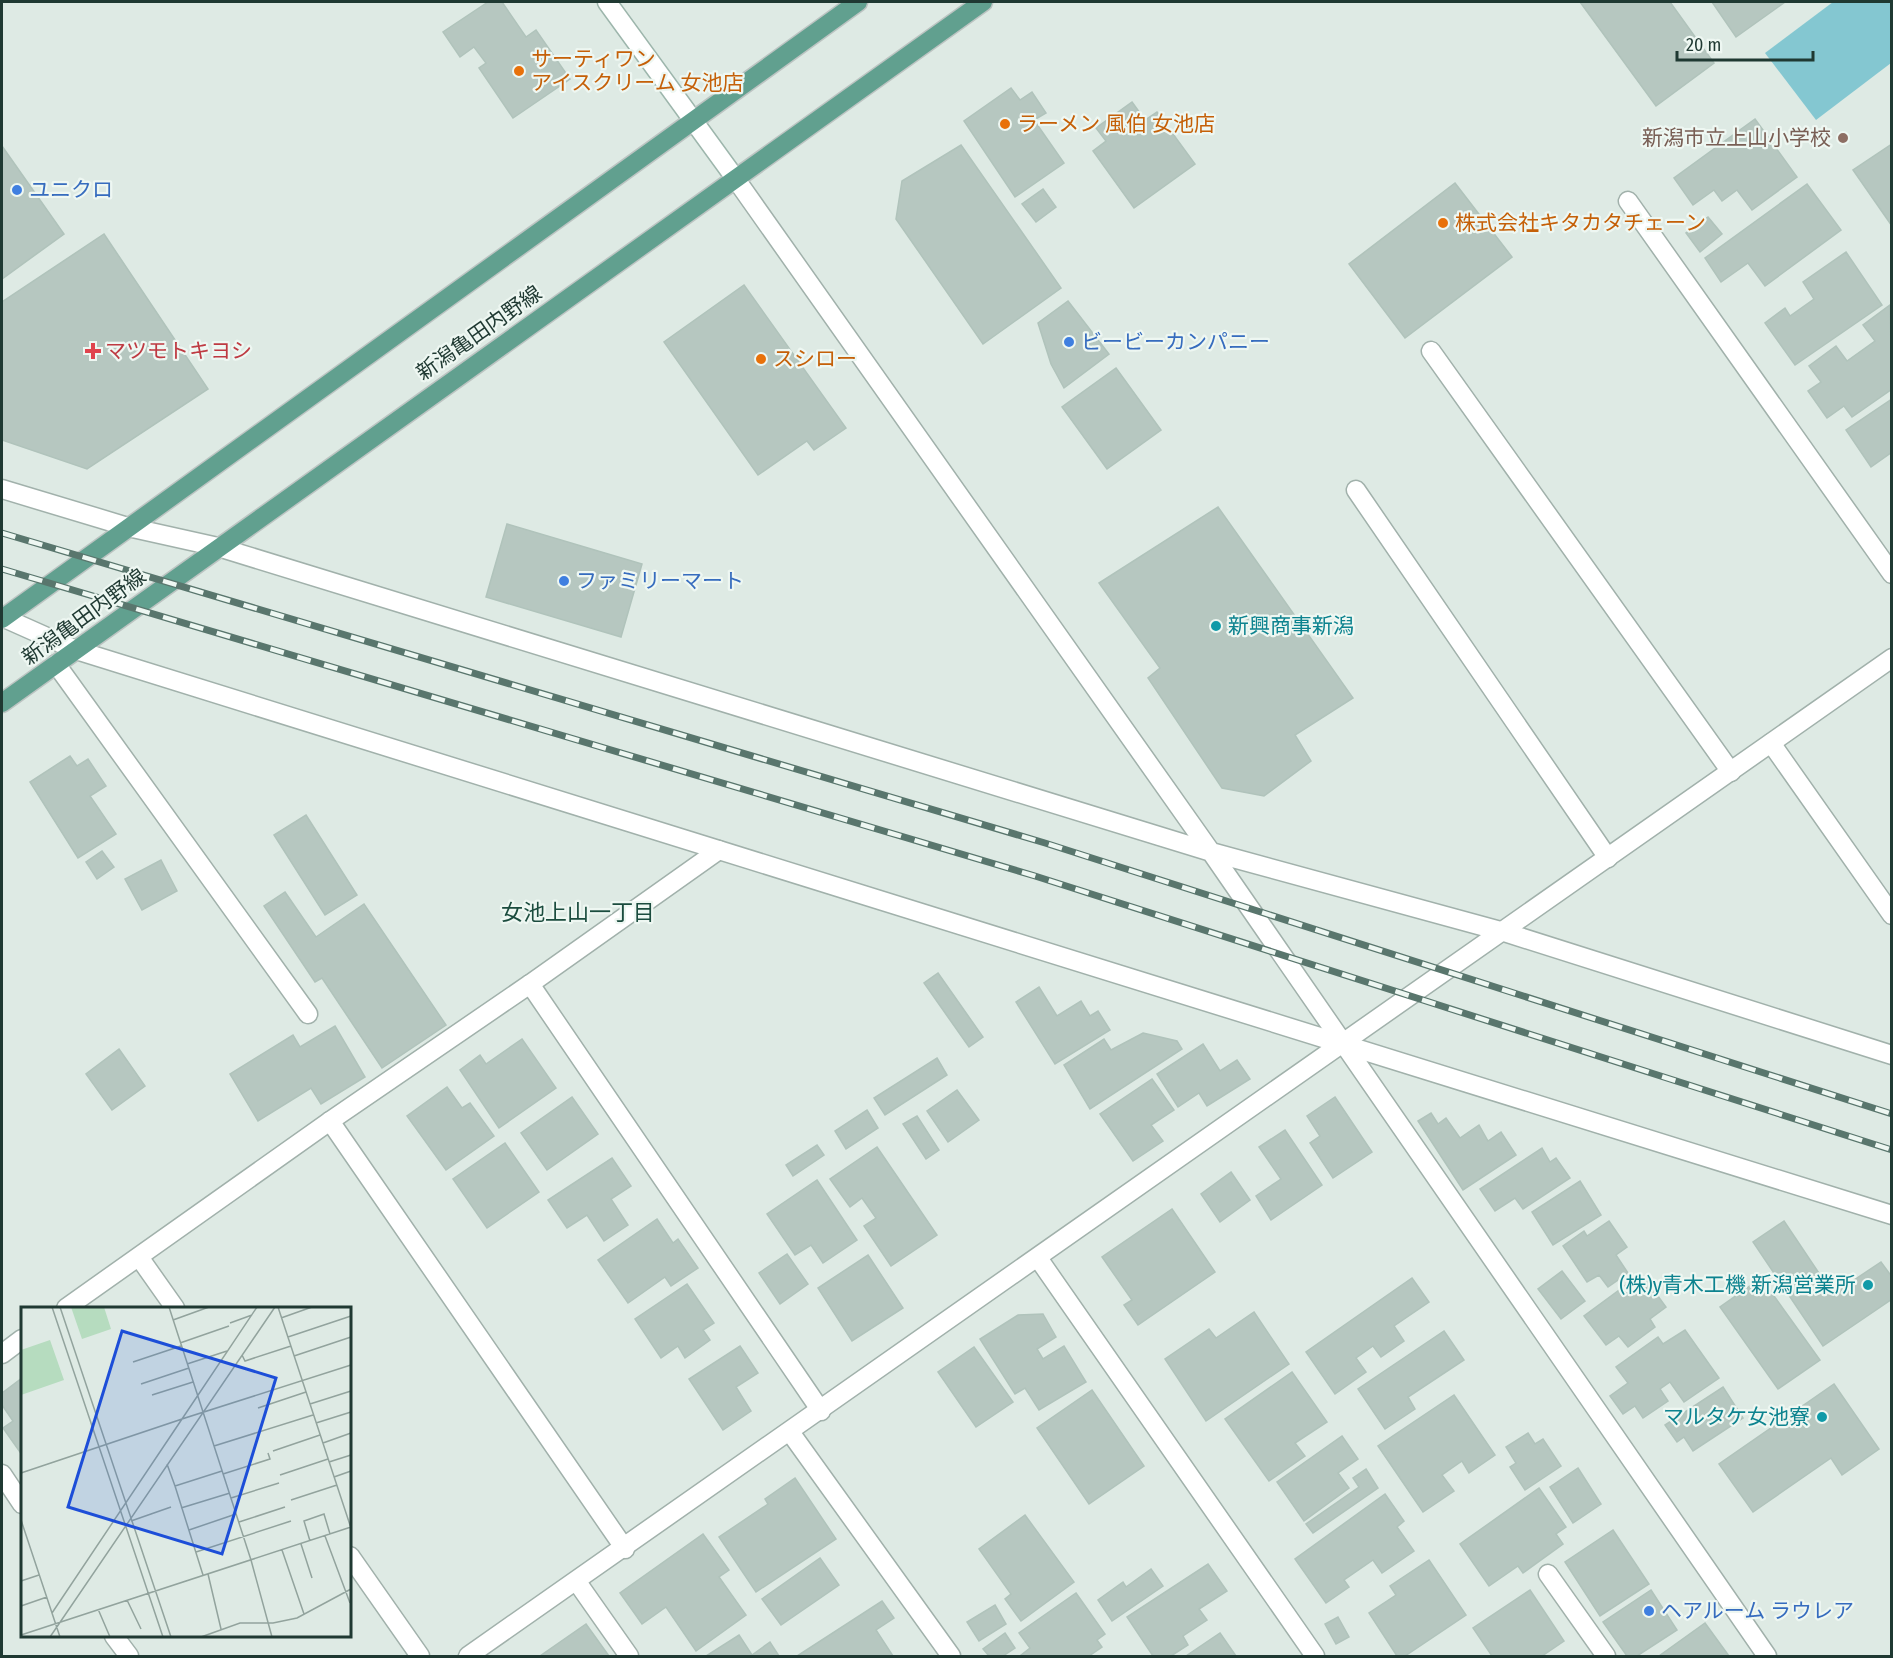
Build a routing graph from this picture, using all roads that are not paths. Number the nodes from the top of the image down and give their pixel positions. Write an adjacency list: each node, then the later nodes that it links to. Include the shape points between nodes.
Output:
1 (607, 2): 4 (street)
2 (858, 2): 4 (main road)
3 (983, 2): 5 (main road, 新潟亀田内野線)
4 (692, 120): 5 (street); 10 (main road)
5 (735, 178): 11 (main road, 新潟亀田内野線); 21 (street)
6 (1628, 201): 12 (street)
7 (1431, 351): 19 (street)
8 (2, 489): 10 (street)
9 (1356, 490): 22 (street)
10 (128, 527): 11 (street); 13 (main road)
11 (218, 547): 14 (main road, 新潟亀田内野線); 21 (street)
12 (1892, 574)
13 (2, 618): 14 (street)
14 (76, 650): 16 (main road, 新潟亀田内野線); 20 (street)
15 (1892, 658): 18 (street)
16 (56, 664): 17 (main road, 新潟亀田内野線); 26 (street)
17 (2, 704)
18 (1771, 743): 19 (street); 23 (street)
19 (1731, 772): 22 (street)
20 (719, 850): 25 (street); 27 (street)
21 (1211, 852): 24 (street); 27 (street)
22 (1608, 858): 24 (street)
23 (1892, 915)
24 (1504, 932): 27 (street); 28 (street)
25 (530, 984): 29 (street); 37 (street)
26 (308, 1014)
27 (1344, 1044): 30 (street); 32 (street); 53 (street)
28 (1892, 1055)
29 (330, 1121): 31 (street); 41 (street)
30 (1892, 1215)
31 (139, 1257): 33 (street); 34 (street)
32 (1038, 1258): 37 (street); 51 (street)
33 (67, 1307)
34 (175, 1307)
35 (21, 1340): 36 (street)
36 (2, 1354)
37 (821, 1411): 38 (street)
38 (790, 1432): 41 (street); 50 (street)
39 (2, 1474): 40 (street)
40 (21, 1502)
41 (625, 1549): 44 (street)
42 (351, 1557): 47 (street)
43 (1548, 1574): 52 (street)
44 (576, 1582): 48 (street); 49 (street)
45 (115, 1637): 46 (street)
46 (129, 1656)
47 (420, 1656)
48 (468, 1656)
49 (629, 1656)
50 (951, 1656)
51 (1315, 1656)
52 (1606, 1656)
53 (1767, 1656)

